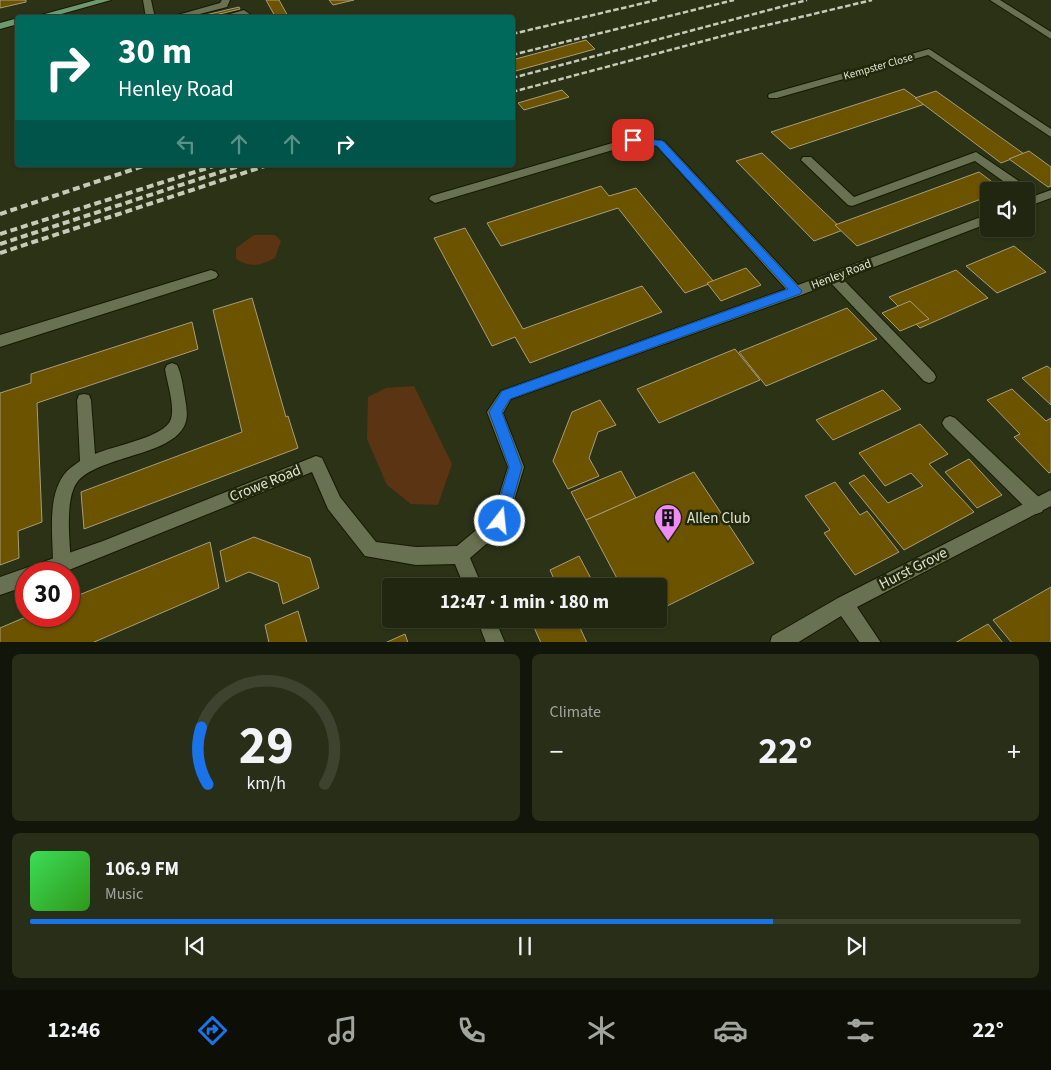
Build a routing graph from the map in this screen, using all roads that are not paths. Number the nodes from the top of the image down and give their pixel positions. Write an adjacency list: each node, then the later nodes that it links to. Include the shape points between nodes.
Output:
1 (107, 0): 5 (main road)
2 (148, 0): 6 (street)
3 (226, 0): 7 (street, via 224,5)
4 (994, 0): 10 (street)
5 (46, 15)
6 (150, 15)
7 (183, 15)
8 (15, 23): 9 (main road)
9 (0, 26)
10 (1051, 36)
11 (773, 96): 12 (street, Kempster Close, via 929,52)
12 (1051, 134)
13 (807, 160): 14 (street, via 852,202 976,156)
14 (1009, 182)
15 (1051, 194): 16 (street)
16 (1035, 196)
17 (435, 200): 21 (street, via 633,140 660,143)
18 (980, 221): 20 (street, Henley Road)
19 (211, 275): 22 (street)
20 (834, 277): 21 (street, Henley Road); 24 (street)
21 (796, 291): 29 (street, Henley Road, via 506,395 495,412 516,467 500,521)
22 (0, 341)
23 (172, 369): 27 (street, via 178,420 175,428 166,436)
24 (928, 377)
25 (84, 400): 27 (street)
26 (950, 423): 28 (street)
27 (88, 465): 30 (street, via 74,474 64,492)
28 (1043, 502): 35 (street, Hurst Grove)
29 (460, 556): 31 (street, Crowe Road, via 416,556 371,550 334,503 316,463); 32 (street)
30 (62, 562)
31 (67, 562)
32 (470, 578)
33 (15, 581): 34 (street)
34 (0, 586)
35 (844, 604): 38 (street, Hurst Grove); 39 (street)
36 (490, 628): 37 (street)
37 (496, 642)
38 (778, 642)
39 (872, 642)

